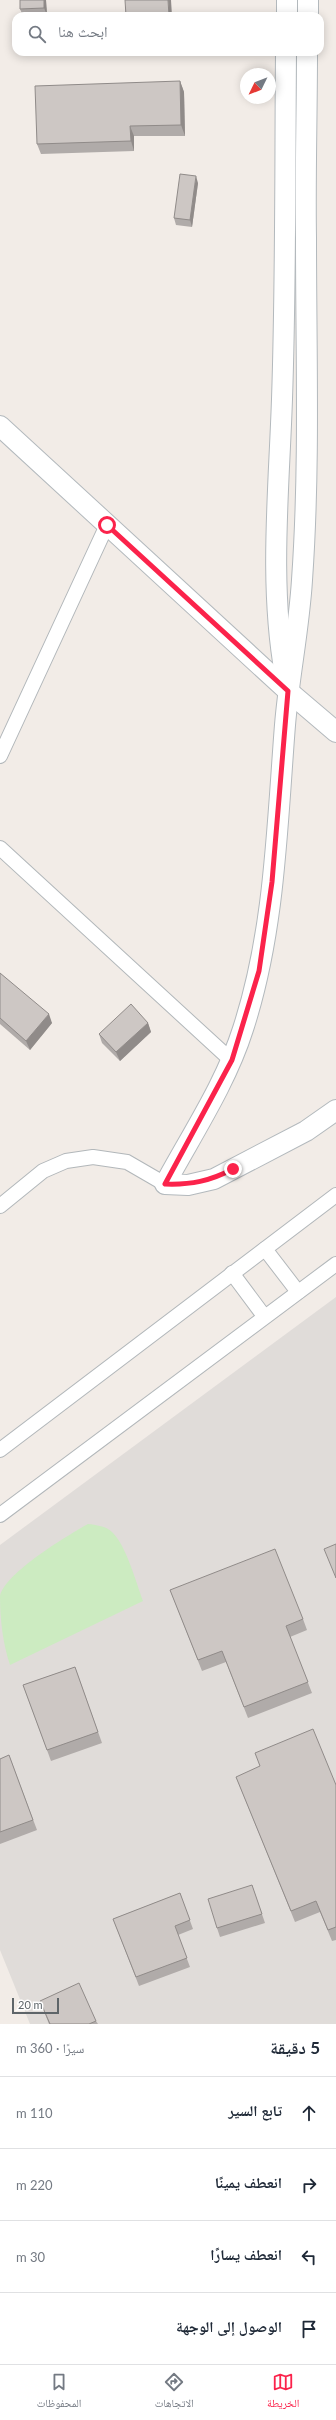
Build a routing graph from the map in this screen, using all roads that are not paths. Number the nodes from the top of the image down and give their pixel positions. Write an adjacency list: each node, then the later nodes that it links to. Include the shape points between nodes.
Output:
1 (287, 0): 3 (street)
2 (308, 0): 4 (street)
3 (286, 12)
4 (308, 12)
5 (286, 56): 9 (street, via 284,324 277,594)
6 (307, 56): 9 (street, via 308,430 302,582)
7 (0, 426): 8 (street)
8 (107, 525): 9 (street); 11 (street)
9 (288, 691): 10 (street); 13 (street, via 265,941 252,1002)
10 (336, 732)
11 (0, 756)
12 (0, 848): 13 (street)
13 (232, 1060): 15 (street)
14 (336, 1110): 15 (street, via 306,1131 214,1180 188,1185)
15 (165, 1184): 17 (street, via 126,1162 93,1157 66,1161 43,1171)
16 (336, 1195): 18 (street)
17 (0, 1206)
18 (265, 1249): 20 (street); 21 (street)
19 (336, 1264): 21 (street)
20 (232, 1273): 22 (street); 23 (street)
21 (298, 1292): 22 (street)
22 (264, 1316): 24 (street)
23 (0, 1450)
24 (0, 1515)

